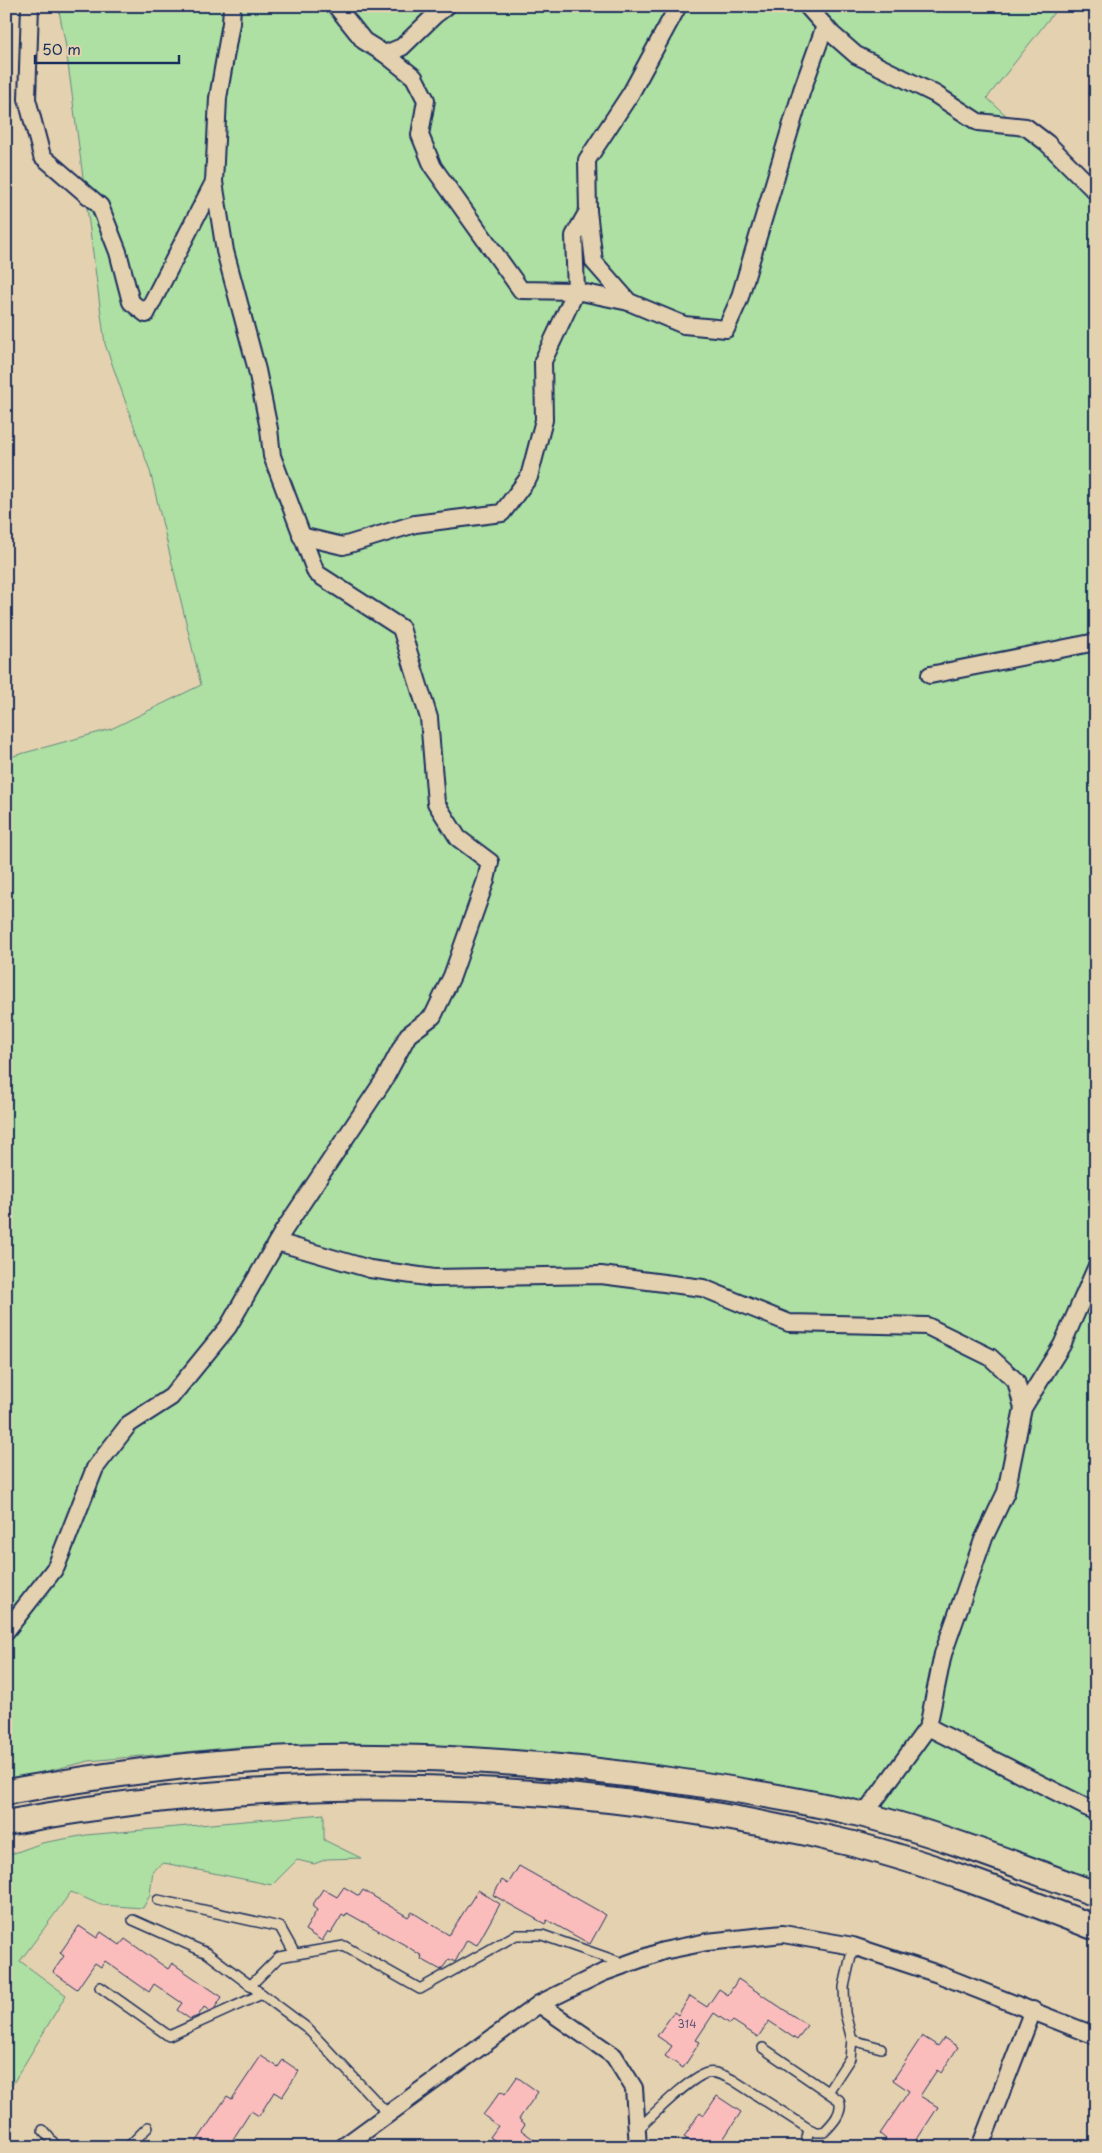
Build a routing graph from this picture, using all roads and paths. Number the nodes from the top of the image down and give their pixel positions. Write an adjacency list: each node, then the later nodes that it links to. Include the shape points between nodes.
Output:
1 (30, 6): 9 (street, via 27,99 42,156 100,206 118,252 132,302 146,314)
2 (232, 6): 9 (street, via 232,23 218,98)
3 (336, 6): 8 (street, via 364,41)
4 (447, 6): 8 (street, via 402,47)
5 (678, 6): 11 (street, via 631,93 588,160)
6 (807, 6): 7 (street)
7 (825, 26): 10 (street, via 856,55 935,94 978,122 1026,127 1047,143); 13 (street, via 802,90 739,300 726,329 684,325)
8 (384, 54): 12 (street, via 414,77 426,100 420,135 433,167 521,290)
9 (214, 182): 14 (street, via 225,251 257,370 272,456)
10 (1096, 192)
11 (588, 211): 12 (street, via 574,236); 13 (street, via 594,262)
12 (576, 291): 13 (street); 14 (street, via 543,361 544,420 529,477 502,513 415,524 343,546)
13 (629, 302)
14 (300, 536): 17 (street, via 316,573 401,628 429,718 436,803 458,838 490,862 452,976 433,1016 408,1036 384,1080)
15 (1096, 642): 16 (street)
16 (930, 675)
17 (277, 1242): 19 (street, via 370,1269 434,1278 600,1275 702,1288 789,1323 927,1326 990,1357 1016,1381); 20 (street, via 228,1327 171,1397 129,1424 95,1468 56,1567)
18 (1096, 1268): 19 (street, via 1062,1345)
19 (1023, 1408): 21 (street, via 1006,1492 984,1540 943,1654)
20 (6, 1631)
21 (928, 1727): 24 (street); 25 (street)
22 (6, 1792): 25 (main road, via 212,1764 321,1757 458,1759 603,1770 758,1793)
23 (109, 1805): 26 (main road); 27 (main road); 31 (main road, via 205,1794 319,1789 451,1789 592,1798 753,1821 856,1845 981,1884)
24 (1096, 1812)
25 (864, 1815): 28 (main road, via 990,1855)
26 (6, 1823)
27 (6, 1840)
28 (1096, 1894)
29 (158, 1900): 33 (lane, via 280,1927)
30 (133, 1920): 35 (lane, via 207,1953)
31 (1096, 1928)
32 (853, 1946): 34 (street, via 783,1934 708,1942 672,1949); 39 (street); 41 (lane, via 844,1987 845,2013)
33 (295, 1954): 34 (lane, via 344,1946 420,1989 516,1936 542,1935); 35 (lane, via 280,1957)
34 (626, 1964): 38 (street, via 602,1972)
35 (250, 1986): 37 (lane)
36 (100, 1987): 37 (lane, via 169,2036)
37 (262, 1994): 45 (lane, via 306,2027)
38 (539, 2004): 45 (street); 49 (street, via 614,2056 634,2088)
39 (1033, 2010): 40 (street); 55 (street)
40 (1096, 2036)
41 (852, 2040): 43 (lane); 44 (lane, via 850,2058)
42 (763, 2048): 44 (lane)
43 (881, 2048)
44 (828, 2092): 47 (lane, via 839,2100 840,2111 824,2132)
45 (388, 2114): 52 (street)
46 (148, 2127): 51 (lane)
47 (809, 2129): 49 (lane, via 733,2080 708,2073 694,2080); 54 (lane)
48 (43, 2130): 50 (lane)
49 (637, 2130): 53 (street)
50 (56, 2147)
51 (128, 2147)
52 (343, 2147)
53 (638, 2147)
54 (805, 2147)
55 (980, 2147)

